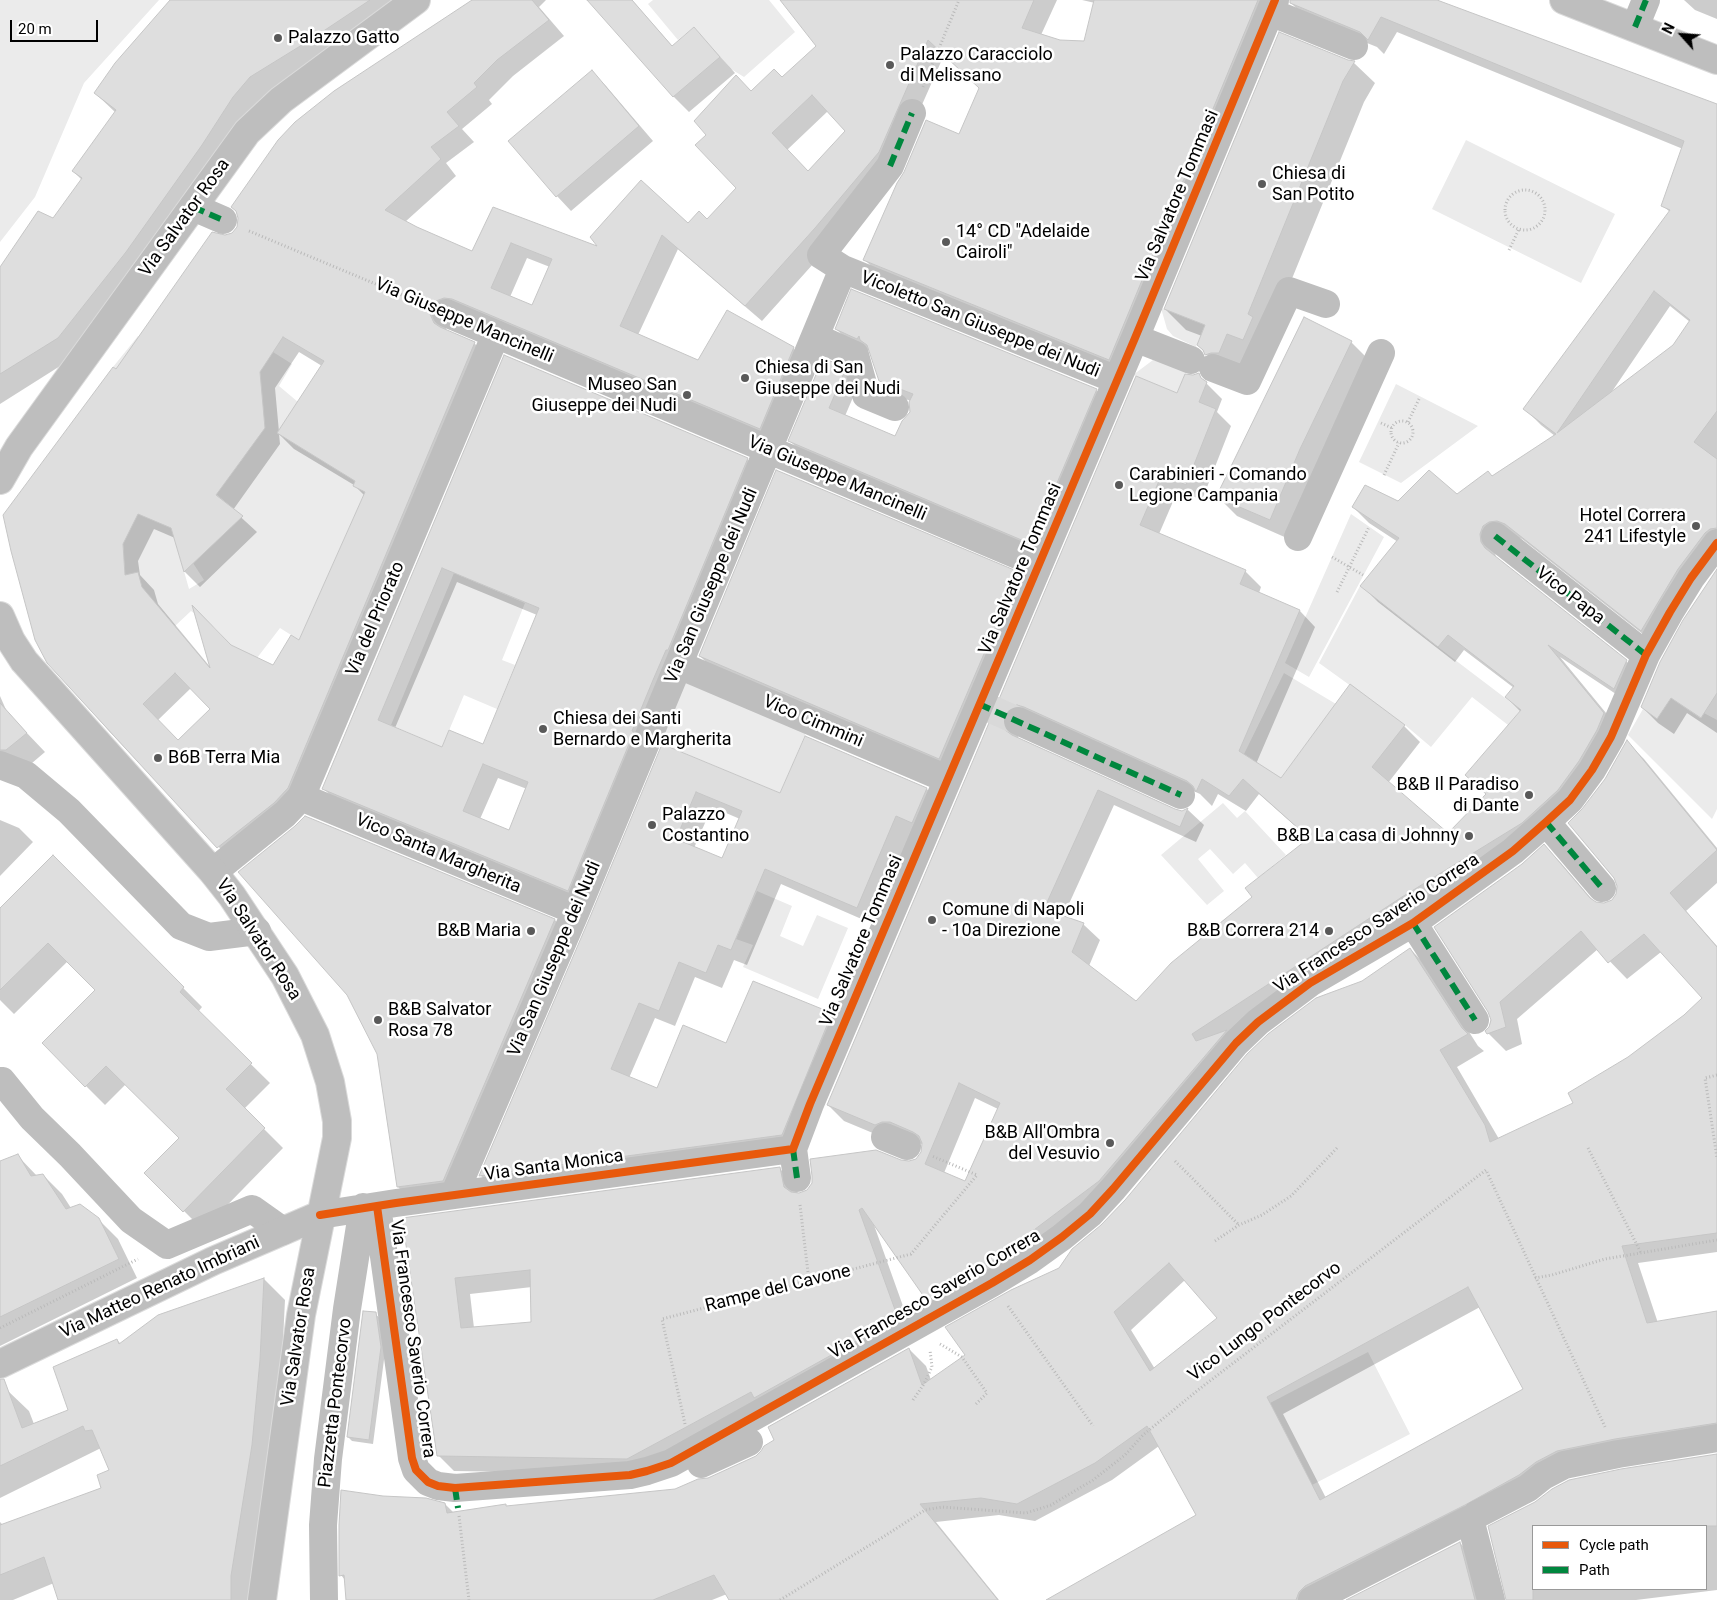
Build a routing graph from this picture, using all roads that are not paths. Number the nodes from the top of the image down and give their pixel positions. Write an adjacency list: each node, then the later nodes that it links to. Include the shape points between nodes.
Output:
1 (416, 0): 9 (street, Via Salvator Rosa, via 266,114 248,132)
2 (1564, 0): 5 (street)
3 (1646, 0): 5 (street)
4 (1273, 6): 6 (street); 16 (street, Via Salvatore Tommasi)
5 (1635, 27): 7 (street)
6 (1354, 46)
7 (1717, 60)
8 (912, 113): 11 (street, via 890,166 821,255)
9 (193, 207): 10 (street); 21 (street, Via Salvator Rosa, via 25,439)
10 (223, 220)
11 (843, 269): 15 (street, Via San Giuseppe dei Nudi); 18 (street, Vicoletto San Giuseppe dei Nudi)
12 (1326, 304): 16 (street, via 1289,291 1247,382)
13 (446, 313): 14 (street, Via Giuseppe Mancinelli)
14 (496, 334): 20 (street, Via Giuseppe Mancinelli); 33 (street, Via del Priorato)
15 (815, 337): 19 (street, via 854,355 866,395); 20 (street, Via San Giuseppe dei Nudi)
16 (1135, 338): 18 (street, Via Salvatore Tommasi)
17 (1381, 353): 23 (street)
18 (1117, 380): 25 (street, Via Salvatore Tommasi)
19 (895, 408)
20 (769, 450): 25 (street, Via Giuseppe Mancinelli); 28 (street, Via San Giuseppe dei Nudi)
21 (0, 480)
22 (1494, 536): 27 (street, Vico Papa)
23 (1298, 537)
24 (1717, 543): 27 (street, Via Francesco Saverio Correra, via 1670,612)
25 (1039, 564): 31 (street, Via Salvatore Tommasi, via 985,706)
26 (0, 616): 35 (street, Via Salvator Rosa, via 24,661)
27 (1646, 656): 34 (street, Via Francesco Saverio Correra, via 1611,737 1592,770 1570,800)
28 (679, 665): 31 (street, Vico Cimmini); 37 (street, Via San Giuseppe dei Nudi)
29 (1018, 721): 32 (street)
30 (0, 765): 39 (street, via 26,775 69,811 180,926 209,937)
31 (947, 779): 42 (street, Via Salvatore Tommasi)
32 (1181, 796)
33 (301, 797): 35 (street, Via del Priorato); 37 (street, Vico Santa Margherita)
34 (1546, 822): 36 (street); 38 (street, Via Francesco Saverio Correra, via 1513,851)
35 (214, 872): 39 (street, Via Salvator Rosa)
36 (1602, 888)
37 (576, 911): 44 (street, Via San Giuseppe dei Nudi)
38 (1412, 923): 40 (street); 51 (street, Via Francesco Saverio Correra, via 1310,983 1258,1022 1236,1043 1113,1189 1062,1238 992,1283 671,1463)
39 (257, 931): 46 (street, Via Salvator Rosa, via 307,1017 332,1089 338,1121 337,1138)
40 (1475, 1020)
41 (2, 1081): 47 (street, via 32,1118 131,1220 166,1245 252,1209)
42 (793, 1149): 43 (street); 44 (street, Via Santa Monica)
43 (797, 1178)
44 (454, 1195): 45 (street, Via Santa Monica)
45 (370, 1206): 46 (street, Via Santa Monica); 51 (street, Via Francesco Saverio Correra, via 412,1458 416,1470 428,1482 456,1498); 54 (street, Piazzetta Pontecorvo, via 347,1309 328,1460 323,1526)
46 (320, 1215): 47 (street, Via Matteo Renato Imbriani); 53 (street, Via Salvator Rosa, via 301,1314)
47 (283, 1231): 48 (street, Via Matteo Renato Imbriani, via 213,1261)
48 (0, 1364)
49 (1717, 1438): 52 (street, via 1564,1465)
50 (749, 1442): 51 (street, via 676,1475)
51 (647, 1471)
52 (1473, 1517): 55 (street); 56 (street)
53 (262, 1600)
54 (324, 1600)
55 (1312, 1600)
56 (1491, 1600)

